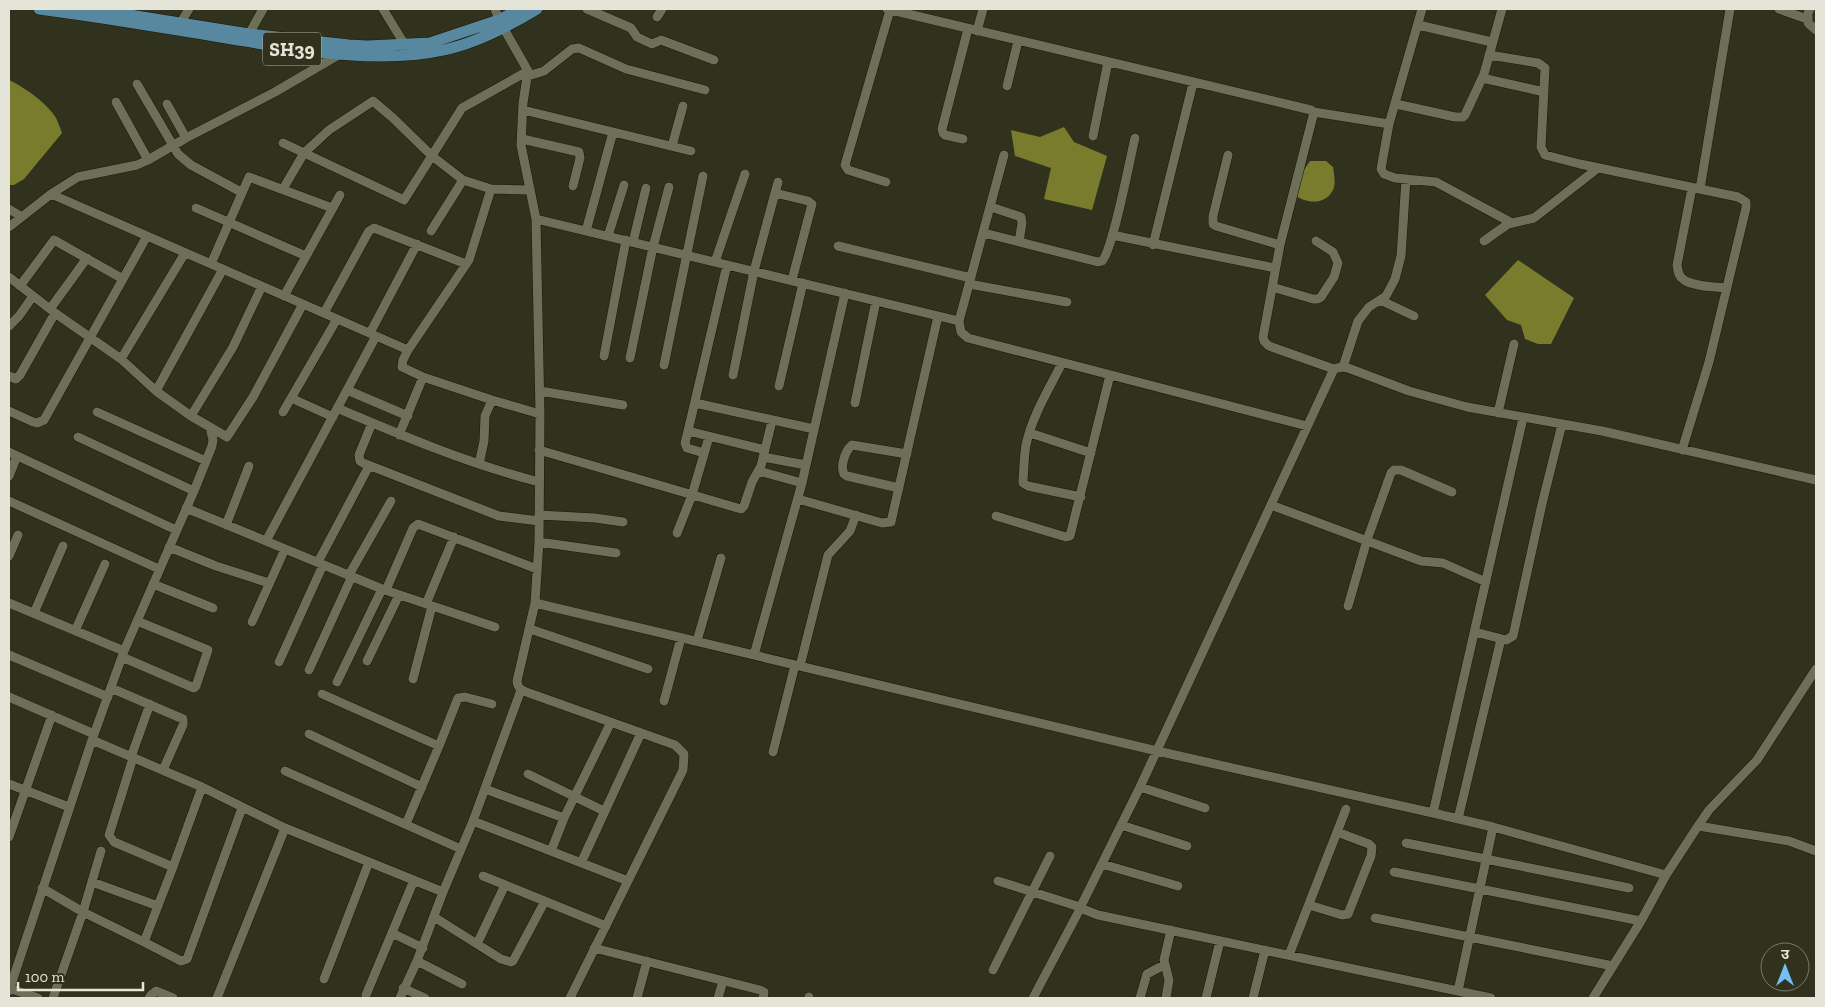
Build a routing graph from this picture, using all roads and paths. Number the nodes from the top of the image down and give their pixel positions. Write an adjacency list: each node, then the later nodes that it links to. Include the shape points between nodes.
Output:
1 (39, 9): 27 (main road, SH39, via 293,49)
2 (92, 9): 18 (main road, SH39)
3 (189, 9): 18 (street)
4 (263, 9): 23 (street)
5 (383, 9): 26 (street)
6 (496, 9): 19 (street)
7 (519, 9): 19 (main road, SH39)
8 (537, 9): 19 (main road, SH39)
9 (587, 9): 29 (street, via 631,28 637,37 652,44 662,40)
10 (888, 9): 21 (street); 66 (street, via 845,166 848,170)
11 (983, 9): 21 (street)
12 (1422, 9): 20 (street)
13 (1502, 9): 25 (street)
14 (1730, 9): 73 (street)
15 (1779, 9): 17 (street)
16 (1810, 9): 17 (street)
17 (1807, 19): 22 (street)
18 (181, 22): 23 (main road, SH39)
19 (501, 24): 26 (main road, SH39, via 430,43); 27 (main road, SH39, via 445,50 400,55); 31 (street)
20 (1418, 25): 25 (street); 40 (street)
21 (973, 30): 24 (street); 50 (street, via 942,129 945,135)
22 (1816, 30)
23 (249, 34): 26 (main road, SH39, via 349,45)
24 (1018, 41): 30 (street); 35 (street)
25 (1492, 42): 28 (street)
26 (405, 45)
27 (341, 53): 47 (street)
28 (1489, 55): 32 (street); 37 (street, via 1543,65)
29 (714, 60)
30 (1108, 62): 33 (street); 46 (street)
31 (528, 74): 36 (street, via 544,71 572,49 579,48 626,69); 42 (street); 58 (street, via 462,108)
32 (1482, 78): 37 (street); 40 (street, via 1463,117)
33 (1193, 82): 43 (street); 99 (street)
34 (136, 84): 52 (street)
35 (1008, 86)
36 (705, 90)
37 (1544, 92): 60 (street, via 1542,152 1552,158)
38 (116, 102): 59 (street)
39 (166, 104): 47 (street)
40 (1396, 104): 44 (street)
41 (683, 106): 53 (street)
42 (523, 110): 45 (street); 49 (street)
43 (1314, 112): 44 (street); 100 (street)
44 (1389, 124): 64 (street, via 1381,169 1388,176)
45 (613, 132): 53 (street); 89 (street)
46 (1093, 136)
47 (186, 138): 52 (street)
48 (1135, 138): 91 (street)
49 (522, 139): 68 (street, via 579,152); 74 (street)
50 (963, 139)
51 (283, 144): 55 (street)
52 (172, 146): 59 (street); 75 (street, via 184,160)
53 (672, 146): 54 (street)
54 (691, 151)
55 (304, 153): 58 (street, via 402,200); 58 (street, via 329,130 373,100); 71 (street)
56 (1004, 155): 81 (street)
57 (1228, 155): 100 (street, via 1213,224)
58 (432, 156): 63 (street)
59 (148, 160): 77 (street, via 78,177)
60 (1598, 168): 73 (street); 86 (street, via 1534,218)
61 (745, 174): 107 (street)
62 (703, 176): 104 (street)
63 (463, 180): 72 (street); 88 (street)
64 (1406, 180): 86 (street, via 1436,182); 126 (street, via 1401,256 1395,279 1386,296)
65 (778, 182): 76 (street)
66 (886, 182)
67 (624, 185): 93 (street)
68 (573, 186)
69 (669, 187): 102 (street)
70 (646, 188): 94 (street)
71 (282, 189): 75 (street, via 249,177); 80 (street)
72 (491, 189): 74 (street); 109 (street)
73 (1696, 189): 122 (street, via 1677,265 1679,275 1688,282); 122 (street, via 1746,202)
74 (529, 190): 84 (street)
75 (241, 192): 85 (street)
76 (775, 193): 113 (street); 116 (street, via 812,204)
77 (51, 194): 83 (street); 92 (street)
78 (340, 195): 80 (street)
79 (196, 208): 85 (street)
80 (332, 208): 105 (street)
81 (991, 208): 90 (street); 97 (street, via 1021,217)
82 (9, 209): 83 (street)
83 (22, 217): 87 (street)
84 (536, 218): 89 (street); 155 (street)
85 (228, 223): 105 (street); 108 (street)
86 (1512, 223): 96 (street)
87 (10, 224)
88 (431, 231)
89 (586, 231): 93 (street)
90 (984, 233): 97 (street); 117 (street)
91 (1112, 235): 97 (street, via 1105,258 1098,262); 99 (street)
92 (147, 236): 103 (street); 115 (street)
93 (608, 236): 94 (street)
94 (629, 241): 102 (street); 141 (street)
95 (1316, 241): 121 (street, via 1332,252 1339,266 1321,297 1314,299)
96 (1484, 241)
97 (1019, 242)
98 (417, 244): 109 (street); 131 (street, via 377,228 371,229); 137 (street)
99 (1154, 245): 111 (street)
100 (1280, 245): 111 (street)
101 (838, 246): 117 (street)
102 (653, 247): 104 (street); 142 (street)
103 (185, 253): 108 (street); 143 (street)
104 (686, 255): 107 (street); 145 (street)
105 (306, 256): 125 (street)
106 (87, 258): 115 (street); 119 (street, via 54,240); 130 (street)
107 (715, 262): 110 (street)
108 (211, 264): 112 (street)
109 (466, 264): 140 (street)
110 (727, 265): 113 (street); 159 (street)
111 (1275, 268): 121 (street)
112 (223, 269): 120 (street); 154 (street)
113 (754, 272): 116 (street); 148 (street)
114 (9, 277): 119 (street)
115 (123, 279): 138 (street)
116 (792, 280): 118 (street)
117 (970, 280): 128 (street); 135 (street)
118 (804, 283): 123 (street); 152 (street)
119 (20, 286): 124 (street)
120 (262, 286): 125 (street); 167 (street, via 233,347)
121 (1272, 287): 147 (street, via 1264,341)
122 (1726, 288): 183 (street, via 1709,362)
123 (844, 293): 127 (street); 176 (street)
124 (33, 296): 130 (street); 136 (street)
125 (284, 296): 129 (street)
126 (1380, 300): 133 (street); 146 (street, via 1369,307 1358,321)
127 (876, 301): 132 (street); 158 (street)
128 (1067, 302)
129 (303, 304): 131 (street); 175 (street, via 229,436)
130 (52, 311): 138 (street); 150 (street, via 20,375 16,379)
131 (324, 313): 134 (street)
132 (938, 316): 135 (street); 188 (street)
133 (1414, 316)
134 (337, 319): 137 (street); 156 (street)
135 (959, 321): 144 (street, via 960,332 968,338)
136 (9, 326)
137 (373, 334): 140 (street); 153 (street)
138 (89, 337): 143 (street); 162 (street, via 41,422 33,422)
139 (1514, 344): 165 (street)
140 (408, 350): 151 (street, via 402,367)
141 (604, 356)
142 (630, 358)
143 (121, 359): 154 (street)
144 (1062, 363): 149 (street); 178 (street)
145 (664, 365)
146 (1343, 367): 147 (street); 165 (street, via 1437,400)
147 (1332, 369): 174 (street)
148 (733, 375)
149 (1110, 375): 174 (street); 186 (street)
150 (9, 376)
151 (423, 377): 157 (street); 168 (street)
152 (779, 386)
153 (347, 390): 161 (street); 168 (street)
154 (156, 391): 167 (street)
155 (540, 391): 160 (street); 166 (street)
156 (291, 398): 164 (street); 169 (street)
157 (492, 400): 166 (street); 190 (street, via 485,416)
158 (854, 402)
159 (695, 403): 171 (street); 177 (street)
160 (623, 405)
161 (337, 408): 169 (street); 172 (street)
162 (9, 411)
163 (97, 412): 189 (street)
164 (283, 412)
165 (1498, 413): 170 (street)
166 (540, 414): 182 (street)
167 (191, 416): 175 (street)
168 (408, 416): 179 (street)
169 (333, 417): 219 (street)
170 (1523, 418): 173 (street); 232 (street)
171 (772, 421): 176 (street); 185 (street)
172 (372, 423): 179 (street); 193 (street, via 359,455 360,461)
173 (1562, 424): 183 (street); 250 (street, via 1513,636)
174 (1307, 426): 207 (street)
175 (210, 428): 189 (street, via 213,443)
176 (814, 429): 191 (street)
177 (688, 432): 181 (street); 184 (street, via 686,448)
178 (1030, 433): 186 (street); 203 (street, via 1025,449 1023,483)
179 (399, 435): 190 (street)
180 (78, 437): 200 (street)
181 (709, 437): 184 (street); 185 (street)
182 (539, 450): 197 (street); 202 (street)
183 (1682, 450): 196 (street)
184 (704, 453): 202 (street)
185 (764, 453): 191 (street); 194 (street)
186 (1091, 453): 203 (street)
187 (13, 454): 195 (street); 214 (street)
188 (907, 454): 199 (street); 199 (street, via 852,445 842,468 847,476)
189 (206, 461): 200 (street)
190 (479, 464): 197 (street)
191 (806, 465): 198 (street)
192 (249, 466): 213 (street)
193 (369, 466): 211 (street, via 499,516); 228 (street)
194 (759, 471): 198 (street); 202 (street, via 741,509)
195 (9, 476)
196 (1816, 480)
197 (539, 482): 211 (street)
198 (802, 483): 204 (street)
199 (899, 488): 209 (street, via 891,522 882,523)
200 (194, 491): 208 (street)
201 (1452, 492): 218 (street, via 1394,470)
202 (692, 495): 215 (street)
203 (1081, 496): 210 (street, via 1072,534 1068,537)
204 (798, 500): 209 (street); 254 (street)
205 (9, 501): 229 (street)
206 (391, 501): 231 (street)
207 (1271, 505): 218 (street); 277 (street)
208 (186, 508): 213 (street); 214 (street)
209 (856, 515): 257 (street, via 850,531 828,555)
210 (996, 516)
211 (539, 518): 212 (street, via 595,518); 220 (street)
212 (623, 522)
213 (226, 525): 219 (street)
214 (176, 530): 222 (street)
215 (677, 533)
216 (18, 535): 225 (street)
217 (454, 537): 230 (street); 235 (street, via 416,525); 239 (street)
218 (1367, 540): 232 (street, via 1421,561 1443,563); 240 (street)
219 (266, 541): 223 (street)
220 (539, 542): 224 (street); 230 (street)
221 (63, 546): 242 (street)
222 (169, 547): 229 (street); 233 (street)
223 (285, 549): 228 (street); 233 (street)
224 (616, 553)
225 (9, 556)
226 (721, 558): 251 (street)
227 (105, 564): 247 (street)
228 (321, 564): 231 (street); 256 (street)
229 (159, 569): 234 (street)
230 (537, 569): 238 (street)
231 (350, 576): 235 (street); 260 (street)
232 (1486, 582): 248 (street)
233 (270, 583): 244 (street)
234 (153, 584): 241 (street); 243 (street)
235 (384, 589): 236 (street); 262 (street)
236 (399, 595): 239 (street); 255 (street)
237 (9, 603): 242 (street)
238 (535, 603): 246 (street); 249 (street)
239 (429, 605): 245 (street); 261 (street)
240 (1348, 606)
241 (213, 608)
242 (34, 613): 247 (street)
243 (137, 621): 252 (street); 252 (street, via 208,650 196,686 193,688)
244 (252, 622)
245 (495, 627)
246 (530, 629): 258 (street); 264 (street, via 518,681)
247 (75, 631): 252 (street)
248 (1475, 632): 250 (street); 295 (street)
249 (681, 638): 251 (street); 268 (street)
250 (1501, 639): 297 (street)
251 (697, 642): 254 (street)
252 (123, 654): 263 (street)
253 (9, 655): 267 (street)
254 (754, 655): 257 (street)
255 (367, 661)
256 (279, 662)
257 (798, 666): 277 (street); 278 (street)
258 (648, 669)
259 (1816, 669): 301 (street, via 1757,760)
260 (309, 670)
261 (414, 679)
262 (337, 682)
263 (111, 688): 267 (street); 269 (street)
264 (521, 690): 272 (street); 287 (street)
265 (322, 694): 276 (street)
266 (9, 697): 271 (street)
267 (108, 697): 275 (street)
268 (664, 701)
269 (150, 704): 279 (street); 280 (street, via 183,721)
270 (492, 704): 276 (street, via 458,698)
271 (52, 715): 275 (street); 288 (street)
272 (611, 722): 273 (street); 289 (street)
273 (641, 733): 294 (street); 322 (street, via 675,746 684,754 684,761)
274 (309, 734): 285 (street)
275 (93, 737): 279 (street); 290 (street)
276 (439, 746): 285 (street)
277 (1157, 751): 286 (street); 295 (street)
278 (773, 752)
279 (132, 757): 280 (street); 317 (street, via 109,835 114,842)
280 (163, 770): 284 (street)
281 (285, 771): 299 (street)
282 (528, 774): 289 (street)
283 (9, 784): 288 (street)
284 (202, 787): 291 (street); 317 (street)
285 (422, 787): 299 (street)
286 (1140, 787): 292 (street); 300 (street)
287 (485, 789): 296 (street); 298 (street)
288 (25, 790): 290 (street); 305 (street)
289 (574, 796): 294 (street); 296 (street)
290 (69, 807): 327 (street)
291 (242, 808): 303 (street); 345 (street, via 187,959 181,961)
292 (1205, 808)
293 (1346, 809): 304 (street)
294 (604, 811): 315 (street)
295 (1432, 813): 297 (street)
296 (564, 818): 309 (street)
297 (1458, 819): 302 (street)
298 (473, 821): 308 (street); 309 (street)
299 (406, 824): 308 (street)
300 (1121, 825): 307 (street); 316 (street)
301 (1698, 826): 310 (street, via 1790,841); 319 (street)
302 (1493, 827): 313 (street); 319 (street)
303 (285, 828): 314 (street); 367 (street)
304 (1337, 832): 333 (street); 333 (street, via 1369,844 1371,856 1348,914)
305 (9, 837)
306 (1406, 843): 313 (street)
307 (1187, 846)
308 (462, 848): 330 (street)
309 (551, 851): 315 (street)
310 (1816, 851)
311 (101, 852): 324 (street)
312 (1050, 856): 331 (street)
313 (1485, 860): 328 (street); 329 (street)
314 (369, 862): 321 (street); 356 (street)
315 (581, 863): 322 (street)
316 (1102, 864): 326 (street); 335 (street)
317 (174, 867): 334 (street)
318 (1394, 872): 329 (street)
319 (1666, 875): 339 (street)
320 (482, 876): 325 (street)
321 (414, 880): 330 (street); 342 (street)
322 (628, 881): 340 (street)
323 (998, 881): 331 (street)
324 (92, 882): 334 (street); 336 (street)
325 (505, 885): 332 (street); 346 (street)
326 (1178, 886)
327 (42, 888): 336 (street); 360 (street)
328 (1630, 888)
329 (1479, 889): 339 (street); 343 (street)
330 (443, 892): 337 (street)
331 (1031, 892): 335 (street); 355 (street)
332 (545, 902): 340 (street); 346 (street, via 513,961 506,962)
333 (1309, 905): 350 (street)
334 (158, 906): 345 (street)
335 (1080, 908): 341 (street, via 1098,915); 374 (street)
336 (83, 912): 345 (street); 364 (street)
337 (434, 916): 346 (street); 347 (street)
338 (1374, 918): 343 (street)
339 (1641, 921): 354 (street)
340 (606, 926): 348 (street)
341 (1171, 930): 344 (street); 353 (street)
342 (392, 933): 347 (street); 362 (street)
343 (1470, 936): 354 (street); 361 (street)
344 (1220, 941): 349 (street); 377 (street)
345 (144, 942)
346 (477, 944)
347 (422, 948): 351 (street)
348 (594, 948): 352 (street); 370 (street)
349 (1265, 950): 350 (street); 378 (street)
350 (1289, 956): 361 (street)
351 (418, 961): 358 (street); 359 (street)
352 (647, 961): 357 (street); 371 (street)
353 (1164, 965): 375 (street, via 1147,974); 376 (street, via 1169,980)
354 (1613, 966): 380 (street)
355 (993, 970)
356 (324, 979)
357 (723, 981): 372 (street); 373 (street, via 763,990)
358 (462, 984)
359 (404, 988): 368 (street); 369 (street)
360 (9, 989): 363 (street)
361 (1458, 991): 379 (street)
362 (366, 995)
363 (38, 998)
364 (52, 998)
365 (149, 998): 366 (street, via 156,991)
366 (173, 998)
367 (217, 998)
368 (400, 998)
369 (425, 998)
370 (570, 998)
371 (637, 998)
372 (718, 998)
373 (763, 998)
374 (1033, 998)
375 (1140, 998)
376 (1166, 998)
377 (1206, 998)
378 (1253, 998)
379 (1491, 998)
380 (1593, 998)

